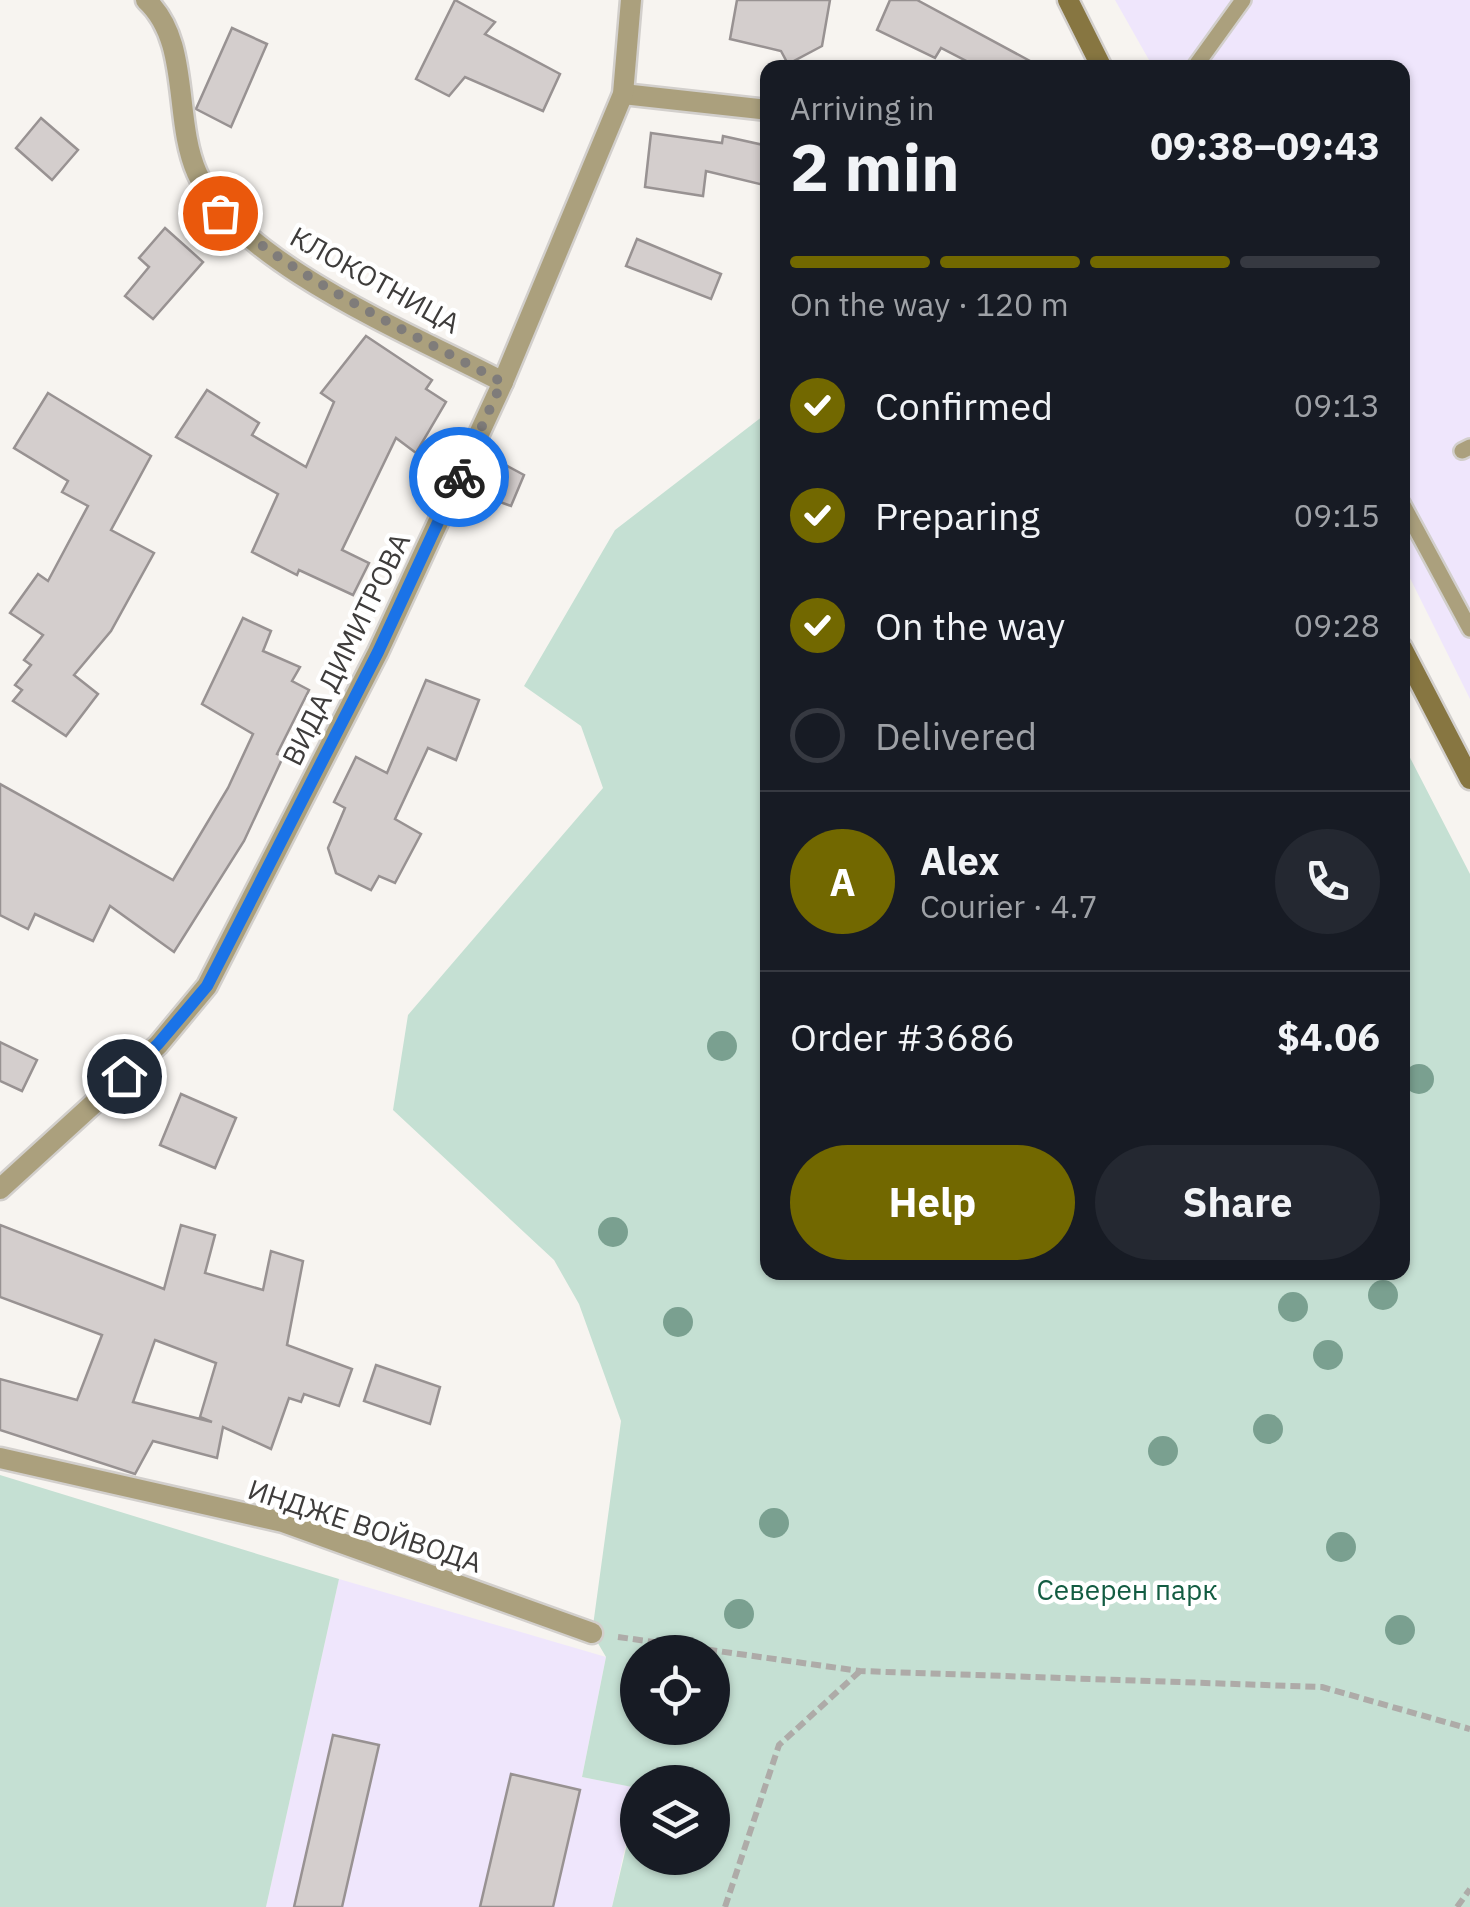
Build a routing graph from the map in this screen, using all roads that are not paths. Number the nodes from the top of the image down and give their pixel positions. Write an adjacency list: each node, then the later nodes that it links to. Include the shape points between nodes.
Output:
1 (146, 0): 9 (street, КЛОКОТНИЦА, via 162,15 185,141 220,213 326,289)
2 (630, 0): 7 (street, ВИДА ДИМИТРОВА)
3 (1068, 0): 5 (street)
4 (1243, 0): 6 (lane)
5 (1098, 60)
6 (1200, 60)
7 (623, 94): 8 (street); 9 (street, ВИДА ДИМИТРОВА)
8 (760, 109)
9 (502, 382): 14 (street, ВИДА ДИМИТРОВА, via 378,652 207,986 158,1044)
10 (1410, 518): 11 (lane)
11 (1468, 628)
12 (1410, 663): 13 (street)
13 (1470, 778)
14 (0, 1189)
15 (0, 1458): 16 (street, ИНДЖЕ ВОЙВОДА, via 284,1522)
16 (592, 1633)

